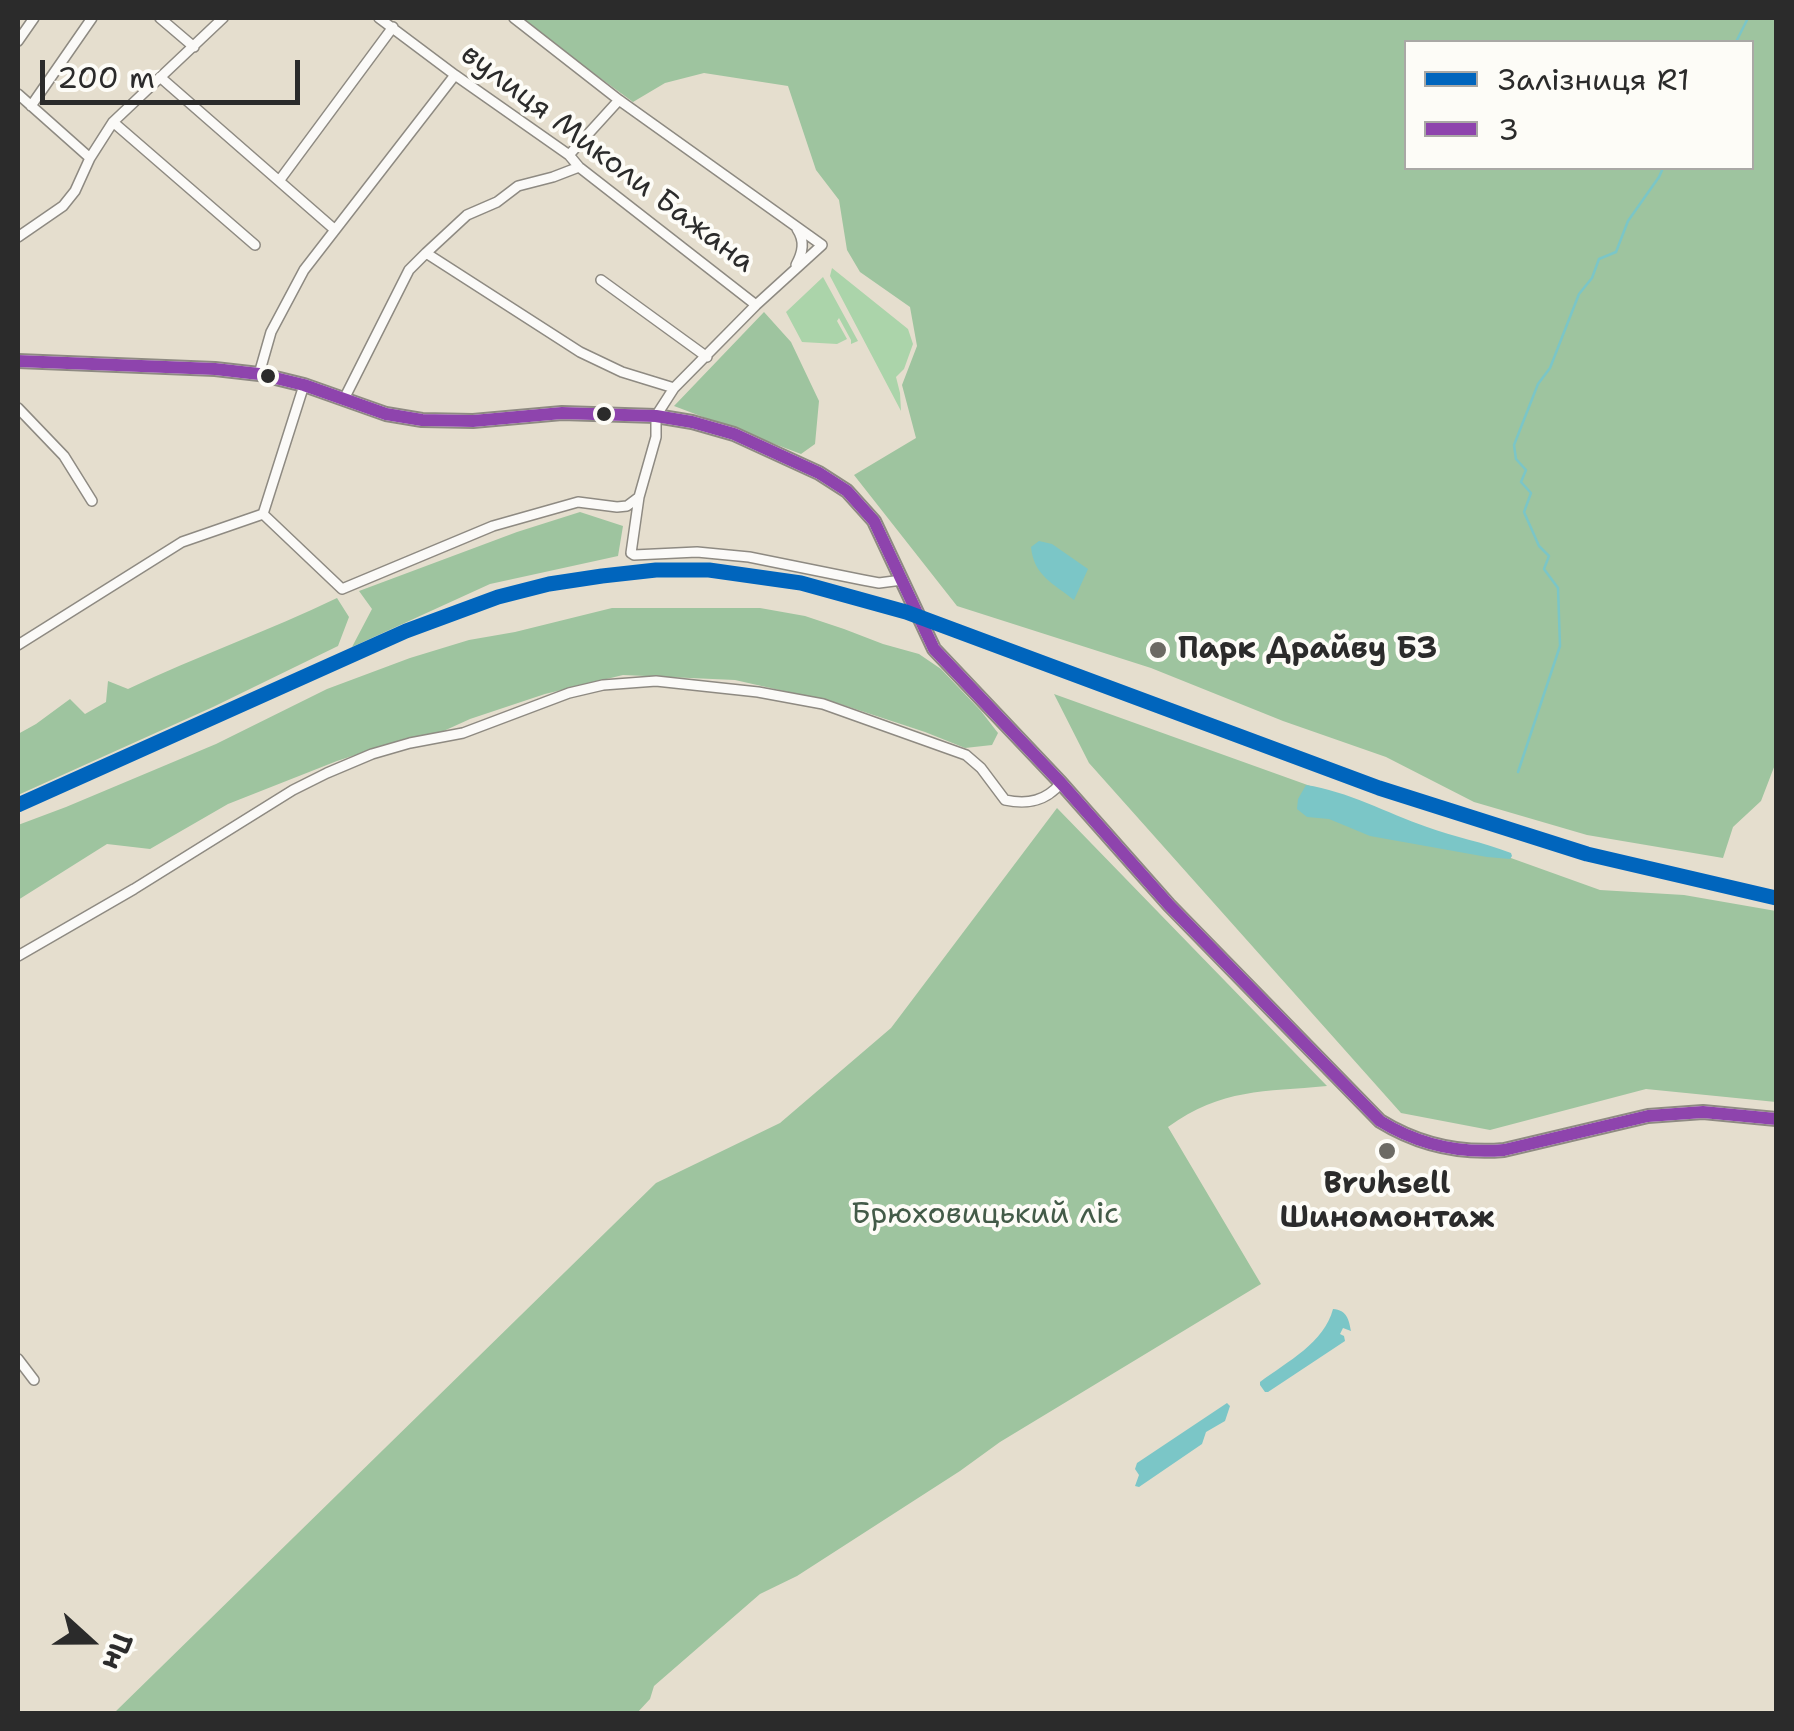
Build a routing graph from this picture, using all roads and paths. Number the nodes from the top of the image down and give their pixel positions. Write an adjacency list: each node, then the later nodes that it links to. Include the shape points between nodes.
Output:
1 (34, 18): 8 (street)
2 (92, 18): 14 (street)
3 (160, 18): 9 (street)
4 (223, 18): 9 (street)
5 (380, 18): 7 (street, вулиця Миколи Бажана)
6 (514, 18): 13 (street)
7 (393, 27): 10 (street, вулиця Миколи Бажана); 19 (street)
8 (18, 41)
9 (194, 46): 11 (street)
10 (455, 75): 16 (street, вулиця Миколи Бажана); 21 (street)
11 (160, 77): 15 (street); 19 (street)
12 (18, 94): 14 (street)
13 (619, 100): 16 (street); 20 (street)
14 (31, 106): 17 (street)
15 (113, 122): 17 (street); 23 (street)
16 (569, 155): 18 (street, вулиця Миколи Бажана)
17 (90, 158): 22 (street, via 63,206)
18 (579, 167): 24 (street, via 518,186 466,215); 27 (street, вулиця Миколи Бажана)
19 (278, 181): 21 (street)
20 (795, 226): 25 (street, via 802,247); 25 (street, via 822,245)
21 (334, 230): 30 (street, via 298,280 271,332)
22 (18, 238)
23 (255, 245)
24 (426, 253): 32 (street, via 580,352); 33 (street, via 409,270)
25 (794, 270): 27 (street)
26 (601, 280): 28 (street)
27 (756, 304): 28 (street)
28 (706, 357): 32 (street)
29 (18, 361): 30 (main road)
30 (259, 374): 31 (main road)
31 (304, 385): 33 (main road); 38 (street)
32 (674, 388): 35 (street)
33 (344, 400): 35 (main road, via 422,420)
34 (18, 408): 37 (street, via 64,456)
35 (656, 416): 36 (street); 39 (main road, via 734,434 836,483 874,522)
36 (639, 497): 38 (street, via 627,506 578,502 492,526 342,589); 39 (street, via 634,555 697,552 863,580)
37 (92, 501)
38 (263, 514): 40 (street, via 182,542)
39 (902, 580): 41 (main road, via 934,649)
40 (18, 645)
41 (1061, 783): 42 (street, via 1050,796 1006,800 966,755 823,704 656,682 604,685 327,773); 43 (main road, via 1348,1090 1402,1134 1481,1152 1648,1116 1703,1112)
42 (18, 956)
43 (1776, 1119)
44 (18, 1359): 45 (street)
45 (34, 1380)

